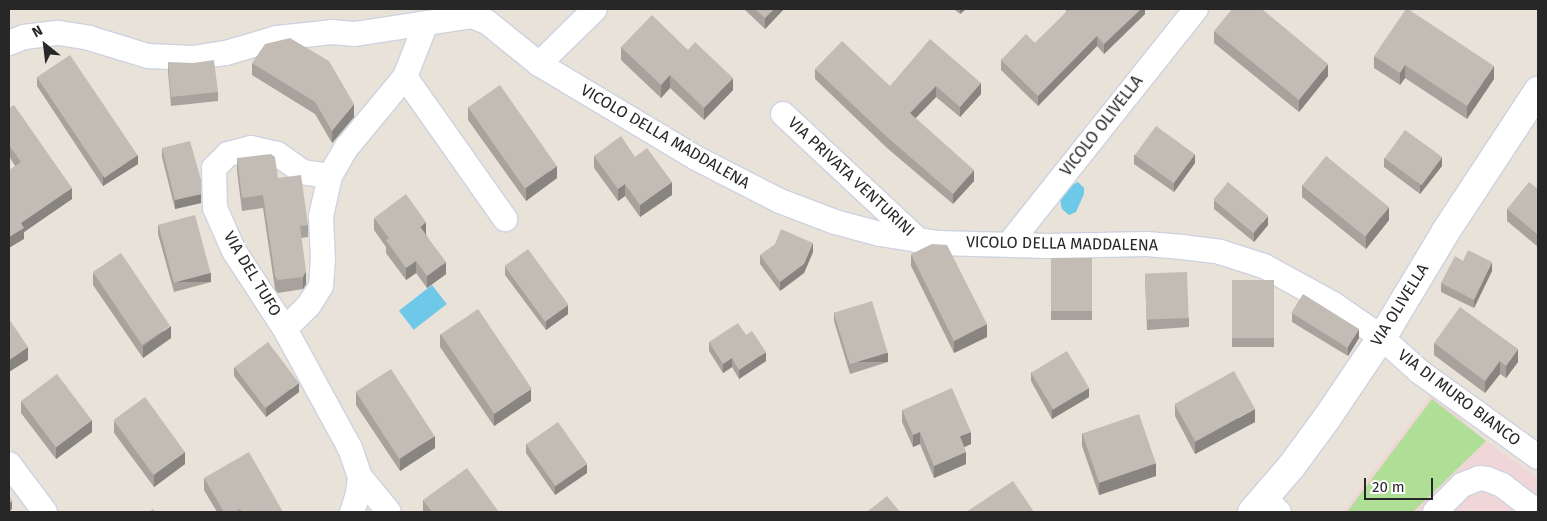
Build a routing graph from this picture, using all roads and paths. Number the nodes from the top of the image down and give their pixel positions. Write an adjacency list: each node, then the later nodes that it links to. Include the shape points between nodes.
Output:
1 (595, 9): 5 (street)
2 (1196, 9): 12 (street, VICOLO OLIVELLA)
3 (426, 22): 4 (street, VICOLO DELLA MADDALENA, via 355,34 332,32 277,38 226,54 193,58 148,56 89,38 59,33 24,37); 5 (street, VICOLO DELLA MADDALENA, via 472,16 487,22); 6 (street, VIA DEL TUFO)
4 (9, 43)
5 (540, 64): 11 (street, VICOLO DELLA MADDALENA, via 696,158 780,201 857,229)
6 (404, 77): 9 (street, VIA DEL TUFO, via 347,147); 10 (street)
7 (1538, 91): 14 (main road, VIA OLIVELLA)
8 (784, 114): 11 (street, VIA PRIVATA VENTURINI)
9 (330, 176): 13 (street, VIA DEL TUFO, via 321,216 322,286 310,305); 13 (street, VIA DEL TUFO, via 303,172 277,154 251,148 228,154 214,168 215,208 234,251)
10 (505, 219)
11 (919, 241): 12 (street, VICOLO DELLA MADDALENA)
12 (1009, 244): 14 (street, VICOLO DELLA MADDALENA, via 1147,244 1206,249 1274,270)
13 (286, 329): 17 (street, VIA DEL TUFO, via 350,448)
14 (1381, 337): 15 (street, VIA DI MURO BIANCO, via 1420,372); 18 (main road, VIA OLIVELLA)
15 (1538, 457)
16 (9, 464): 19 (street)
17 (360, 477): 20 (street, VIA DEL TUFO); 21 (street)
18 (1265, 508)
19 (45, 512)
20 (352, 512)
21 (389, 512)
22 (1435, 512): 23 (street, via 1462,485 1479,478 1502,485)
23 (1537, 512)

